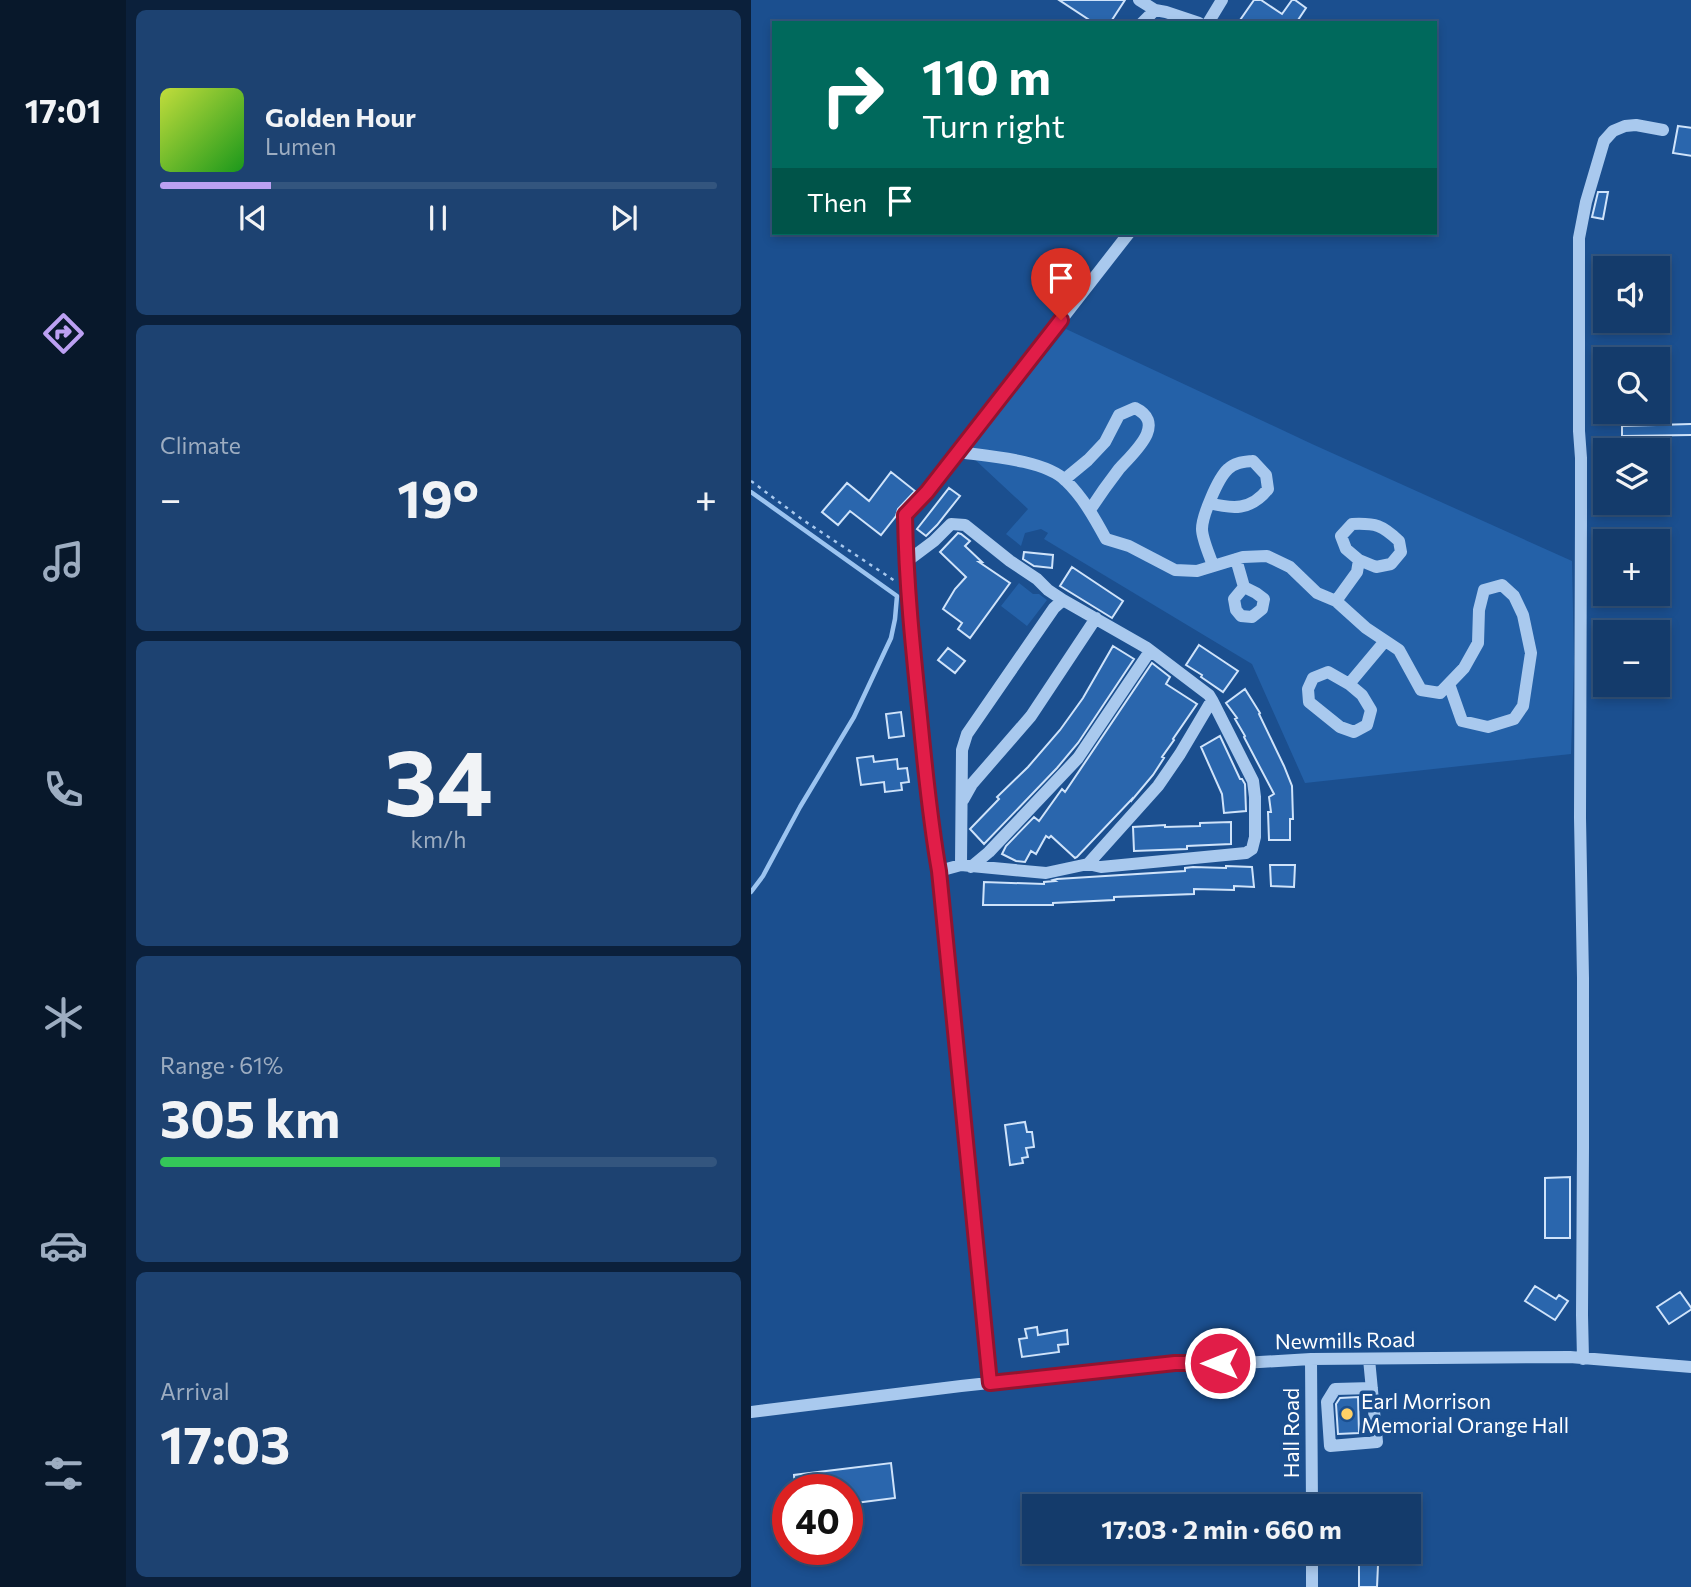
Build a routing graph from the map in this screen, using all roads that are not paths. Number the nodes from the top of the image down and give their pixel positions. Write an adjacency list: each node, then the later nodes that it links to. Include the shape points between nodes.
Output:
1 (1139, 0): 3 (street)
2 (1222, 0): 6 (street)
3 (1155, 10): 4 (street); 5 (street)
4 (1144, 21)
5 (1193, 21)
6 (1209, 21)
7 (1663, 130): 32 (street, via 1625,126 1604,141 1579,238)
8 (1127, 235): 9 (street)
9 (958, 452): 10 (street, via 1035,464); 15 (street, via 905,515)
10 (1065, 479): 12 (street); 12 (street, via 1105,442 1119,415 1135,408 1143,412 1149,425 1146,439)
11 (1209, 503): 11 (street, via 1227,469 1239,462 1253,461 1265,475 1268,489 1261,498 1243,507); 16 (street, via 1202,530)
12 (1090, 510): 16 (street, via 1106,539 1175,570)
13 (1236, 559): 16 (street); 17 (street); 19 (street, via 1267,556 1290,567 1317,593)
14 (1359, 560): 14 (street, via 1345,549 1341,536 1352,524 1372,523 1399,541 1401,552 1391,564 1376,567); 19 (street, via 1357,572)
15 (906, 562): 18 (street, via 951,524 965,525); 29 (street, via 930,822)
16 (1213, 566)
17 (1244, 587)
18 (1063, 600): 20 (street); 26 (street, via 967,734 962,750)
19 (1336, 601): 21 (street)
20 (1096, 618): 22 (street); 26 (street, via 1032,716 972,784)
21 (1385, 640): 23 (street); 24 (street, via 1399,650 1421,690 1440,693)
22 (1150, 651): 25 (street); 28 (street, via 1078,758 989,852)
23 (1349, 684): 23 (street, via 1371,710 1367,725 1354,733 1309,702 1313,678 1328,672)
24 (1449, 684): 24 (street, via 1478,643 1484,590 1502,585 1514,596 1523,615 1531,653 1523,706 1514,719 1488,727 1462,721)
25 (1212, 700): 27 (street, via 1158,786); 27 (street, via 1253,781 1252,849 1101,867)
26 (962, 803): 28 (street)
27 (1088, 864): 28 (street, via 1046,873)
28 (966, 866): 29 (street)
29 (939, 871): 34 (street)
30 (1311, 1359): 31 (street, Newmills Road); 34 (street, Newmills Road, via 1175,1363); 37 (street, Hall Road)
31 (1369, 1359): 32 (street, Newmills Road); 35 (street)
32 (1583, 1359): 33 (street, Newmills Road)
33 (1691, 1367)
34 (990, 1383): 36 (street, Newmills Road)
35 (1372, 1388): 35 (street, via 1377,1442 1330,1446 1327,1402 1335,1389)
36 (751, 1412)
37 (1312, 1494)
38 (1312, 1564): 39 (street)
39 (1312, 1587)

